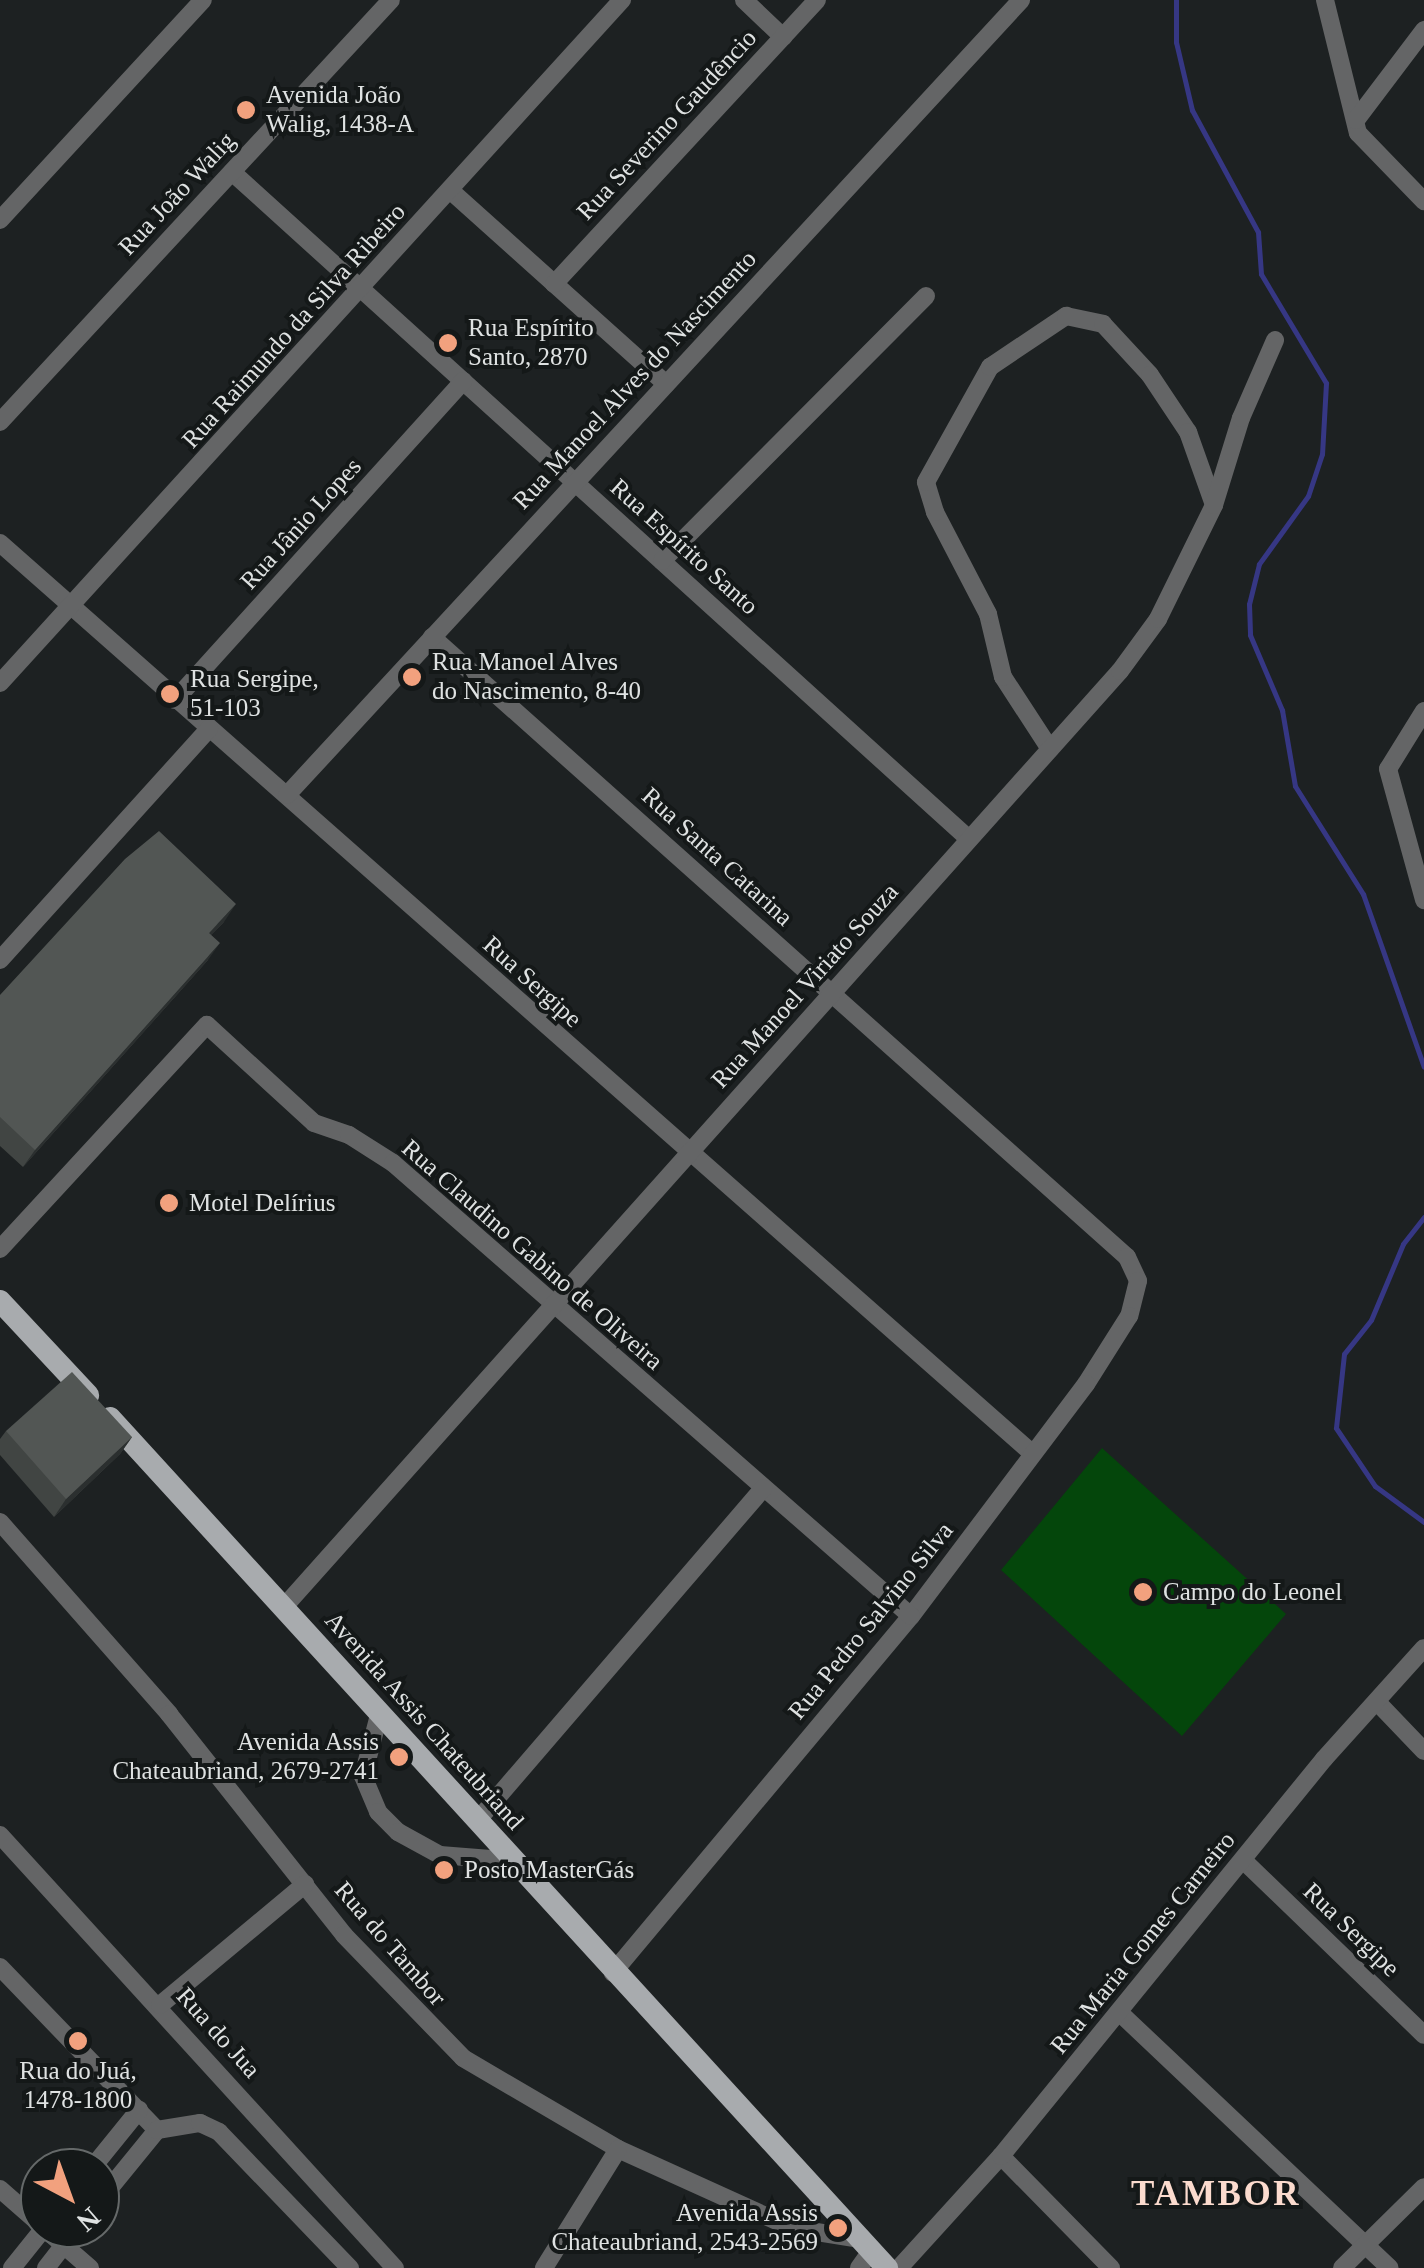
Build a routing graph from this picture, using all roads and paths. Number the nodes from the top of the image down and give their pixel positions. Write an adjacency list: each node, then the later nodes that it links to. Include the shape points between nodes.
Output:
1 (203, 0): 14 (street)
2 (392, 0): 11 (street, Rua João Walig)
3 (622, 0): 12 (street, Rua Raimundo da Silva Ribeiro)
4 (744, 0): 9 (street)
5 (817, 0): 9 (street, Rua Severino Gaudêncio)
6 (1021, 0): 20 (street, Rua Manoel Alves do Nascimento)
7 (1325, 0): 10 (street)
8 (1424, 30): 10 (street)
9 (783, 36): 15 (street, Rua Severino Gaudêncio)
10 (1356, 120): 13 (street, via 1358,133)
11 (232, 172): 16 (street, Rua Espírito Santo); 21 (street, Rua João Walig)
12 (451, 190): 15 (street); 16 (street, Rua Raimundo da Silva Ribeiro)
13 (1424, 201)
14 (0, 220)
15 (554, 284): 20 (street)
16 (360, 289): 19 (street, Rua Espírito Santo); 26 (street, Rua Raimundo da Silva Ribeiro)
17 (926, 296): 25 (street)
18 (1276, 340): 23 (street, Rua Manoel Viriato Souza, via 1241,418)
19 (463, 381): 22 (street, Rua Espírito Santo); 29 (street, Rua Jânio Lopes)
20 (666, 384): 22 (street, Rua Manoel Alves do Nascimento)
21 (0, 422)
22 (575, 482): 25 (street, Rua Espírito Santo); 27 (street, Rua Manoel Alves do Nascimento)
23 (1214, 505): 32 (street, Rua Manoel Viriato Souza, via 1158,620); 32 (street, via 1188,432 1150,375 1103,324 1066,316 990,366 926,482 934,512 988,614 1004,678)
24 (0, 543): 26 (street, Rua Sergipe)
25 (662, 561): 34 (street, Rua Espírito Santo)
26 (70, 607): 28 (street, Rua Raimundo da Silva Ribeiro); 29 (street, Rua Sergipe)
27 (432, 637): 33 (street, Rua Manoel Alves do Nascimento); 37 (street, Rua Santa Catarina)
28 (0, 683)
29 (175, 700): 31 (street, Rua Sergipe)
30 (1424, 711): 35 (street, via 1388,768)
31 (209, 729): 33 (street, Rua Sergipe); 36 (street)
32 (1050, 749): 34 (street, Rua Manoel Viriato Souza)
33 (287, 795): 38 (street, Rua Sergipe)
34 (969, 839): 37 (street, Rua Manoel Viriato Souza)
35 (1424, 900)
36 (0, 960)
37 (832, 994): 38 (street, Rua Manoel Viriato Souza); 40 (street, Rua Santa Catarina, via 1127,1257)
38 (687, 1155): 42 (street, Rua Manoel Viriato Souza); 43 (street, Rua Sergipe)
39 (0, 1250): 42 (street, Rua Claudino Gabino de Oliveira, via 206,1025 314,1122 393,1163)
40 (1138, 1281): 43 (street, Rua Pedro Salvino Silva, via 1129,1316)
41 (0, 1301): 46 (main road, Avenida Assis Chateubriand)
42 (554, 1304): 44 (street, Rua Claudino Gabino de Oliveira); 46 (street, Rua Manoel Viriato Souza)
43 (1033, 1454): 47 (street, Rua Pedro Salvino Silva)
44 (762, 1488): 47 (street, Rua Claudino Gabino de Oliveira); 52 (street)
45 (0, 1522): 56 (street, Rua do Tambor, via 169,1714)
46 (283, 1608): 50 (main road, Avenida Assis Chateubriand)
47 (912, 1616): 58 (street, Rua Pedro Salvino Silva)
48 (1424, 1648): 49 (street, Rua Maria Gomes Carneiro)
49 (1379, 1704): 51 (street); 54 (street, Rua Maria Gomes Carneiro)
50 (379, 1714): 52 (main road, Avenida Assis Chateubriand); 55 (street, via 363,1776 378,1812 398,1832 440,1855)
51 (1424, 1751)
52 (478, 1821): 55 (main road, Avenida Assis Chateubriand)
53 (0, 1835): 59 (street, Rua do Jua)
54 (1244, 1860): 60 (street, Rua Maria Gomes Carneiro); 61 (street, Rua Sergipe)
55 (514, 1861): 58 (main road, Avenida Assis Chateubriand)
56 (304, 1884): 59 (street); 65 (street, Rua do Tambor, via 388,1986 463,2058)
57 (0, 1967): 62 (street)
58 (613, 1973): 75 (main road, Avenida Assis Chateubriand)
59 (160, 2005): 80 (street, Rua do Jua)
60 (1120, 2013): 66 (street, Rua Maria Gomes Carneiro); 71 (street)
61 (1424, 2035)
62 (139, 2110): 63 (street); 64 (street)
63 (158, 2130): 67 (street); 79 (street, via 185,2121 219,2132)
64 (108, 2148)
65 (618, 2149): 75 (street, Rua do Tambor); 81 (street)
66 (1001, 2156): 82 (street, Rua Maria Gomes Carneiro); 83 (street)
67 (120, 2176)
68 (1424, 2188): 71 (street)
69 (0, 2189): 70 (street)
70 (20, 2207)
71 (1366, 2243): 84 (street); 85 (street)
72 (27, 2248): 76 (street)
73 (61, 2248): 77 (street)
74 (65, 2248): 78 (street)
75 (869, 2257)
76 (12, 2268)
77 (46, 2268)
78 (90, 2268)
79 (350, 2268)
80 (395, 2268)
81 (544, 2268)
82 (898, 2268)
83 (1111, 2268)
84 (1342, 2268)
85 (1390, 2268)

